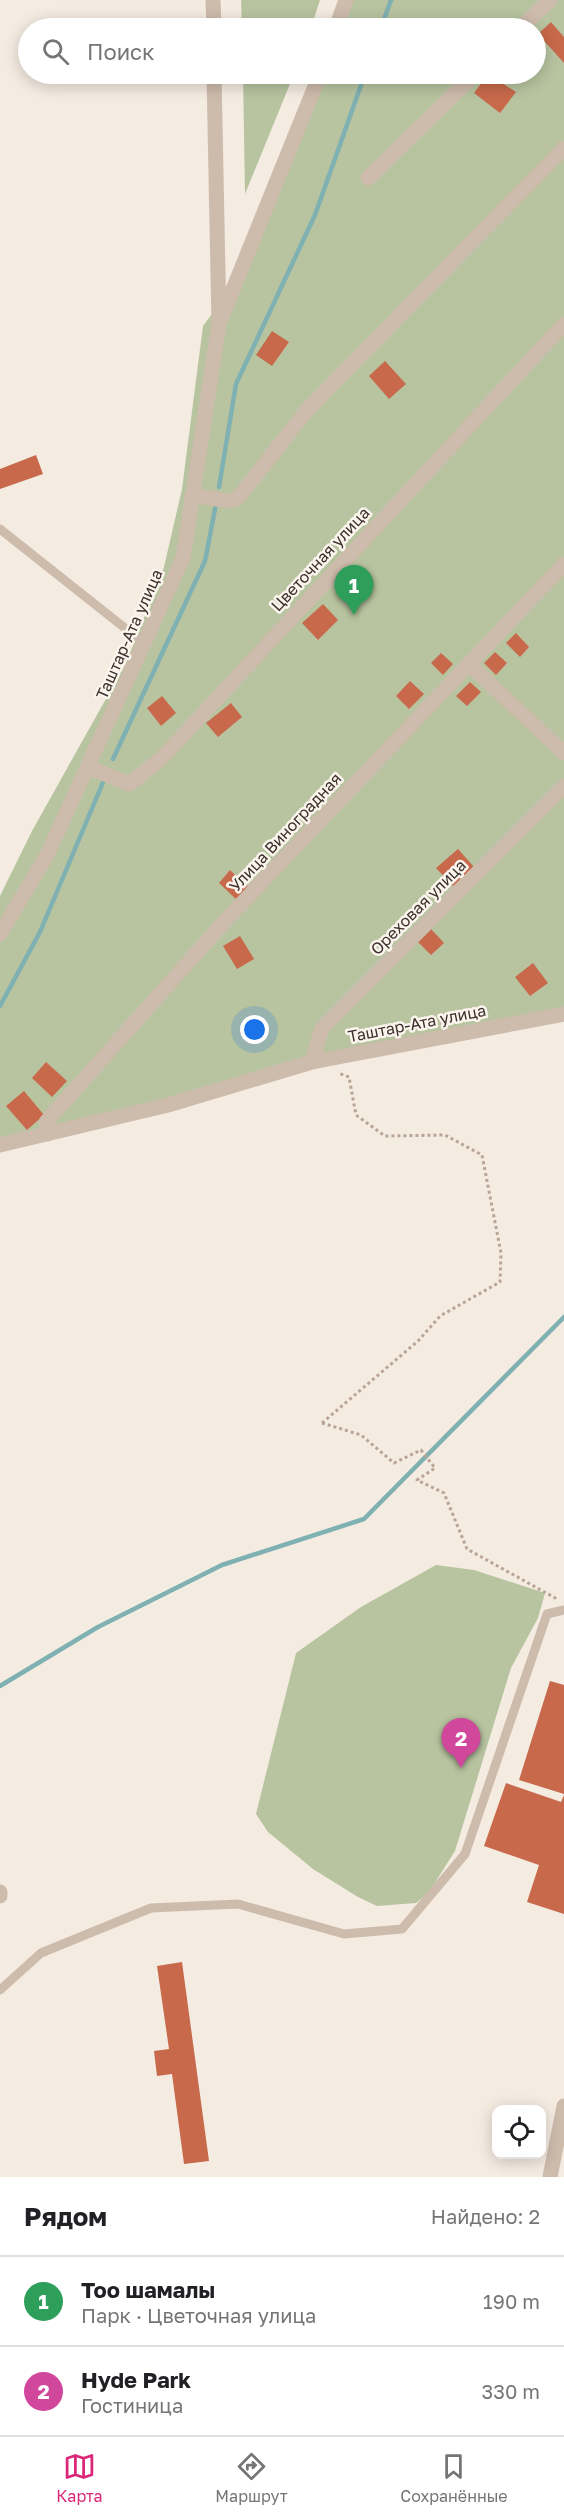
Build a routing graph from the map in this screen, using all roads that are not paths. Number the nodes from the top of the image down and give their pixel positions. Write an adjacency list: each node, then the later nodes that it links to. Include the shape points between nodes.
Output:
1 (213, 0): 6 (street)
2 (346, 0): 7 (street)
3 (550, 0): 8 (street)
4 (555, 0): 5 (street)
5 (564, 8)
6 (214, 18)
7 (340, 18)
8 (531, 18)
9 (214, 84): 14 (street)
10 (316, 84): 14 (street)
11 (465, 84): 13 (street)
12 (564, 148): 16 (street, via 307,410 238,498 228,501)
13 (368, 178)
14 (219, 324): 16 (street, Таштар-Ата улица)
15 (564, 324): 22 (street, Цветочная улица, via 162,758 129,784)
16 (192, 495): 19 (street, Таштар-Ата улица, via 183,558)
17 (0, 529): 19 (lane)
18 (564, 564): 20 (street, Улица Виноградная)
19 (145, 644): 22 (street, Таштар-Ата улица)
20 (469, 664): 21 (street); 27 (street, Улица Виноградная, via 224,922 46,1122)
21 (564, 753)
22 (88, 767): 24 (street, Таштар-Ата улица, via 47,855)
23 (564, 786): 26 (street, Ореховая улица, via 322,1029)
24 (0, 934)
25 (564, 1014): 26 (street, Таштар-Ата улица)
26 (312, 1062): 27 (street, Таштар-Ата улица)
27 (48, 1134): 28 (street, Таштар-Ата улица)
28 (0, 1145)
29 (564, 1610): 30 (lane, via 547,1614 465,1854 402,1929 344,1934 238,1904 151,1908 41,1953)
30 (0, 1990)
31 (564, 2106): 32 (street)
32 (550, 2177)

